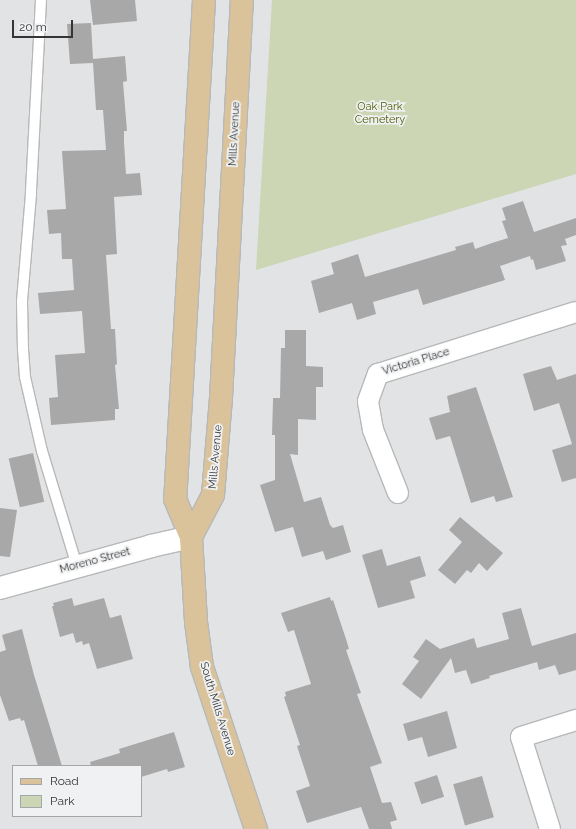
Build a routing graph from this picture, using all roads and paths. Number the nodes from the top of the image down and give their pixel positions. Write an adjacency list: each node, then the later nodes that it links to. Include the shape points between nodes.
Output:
1 (41, 0): 7 (lane, via 31,194 22,302 22,349 25,377 42,451)
2 (204, 0): 6 (main road, via 175,499)
3 (242, 0): 6 (main road, Mills Avenue, via 221,398 213,495)
4 (576, 312): 5 (street, Victoria Place, via 378,374 368,401 373,430)
5 (398, 493)
6 (191, 537): 7 (street, Moreno Street); 10 (main road, South Mills Avenue, via 196,622 202,667)
7 (77, 566): 8 (street, Moreno Street)
8 (0, 588)
9 (576, 720): 11 (street, via 521,737)
10 (256, 829)
11 (550, 829)

